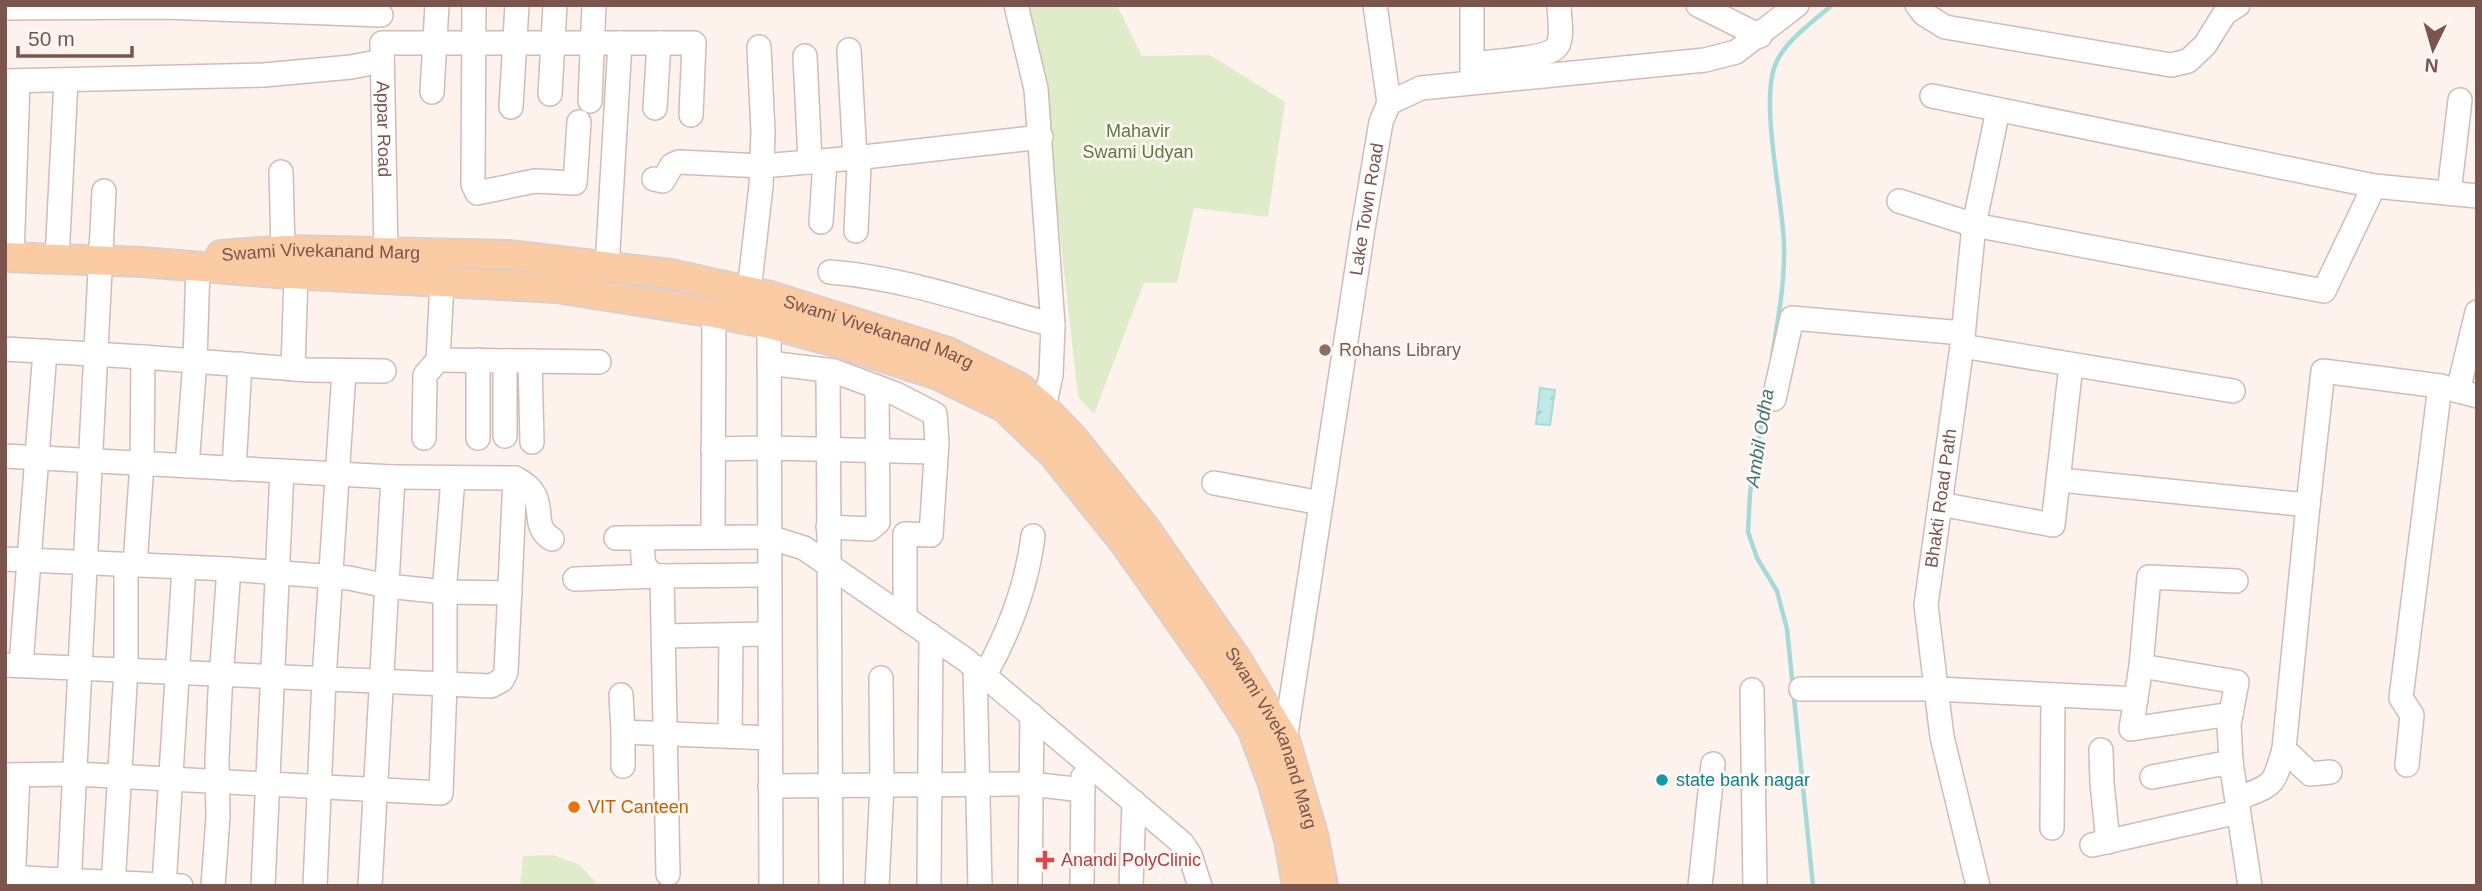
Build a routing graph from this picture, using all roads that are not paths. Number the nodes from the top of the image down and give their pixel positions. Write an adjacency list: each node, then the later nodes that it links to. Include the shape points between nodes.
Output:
1 (437, 5): 17 (street)
2 (474, 5): 18 (street)
3 (517, 5): 19 (street)
4 (555, 5): 20 (street)
5 (594, 5): 21 (street)
6 (1016, 5): 42 (street, via 1036,89)
7 (1472, 5): 28 (street)
8 (1559, 5): 28 (street, via 1558,45 1548,54)
9 (1698, 5): 16 (street)
10 (1797, 5): 16 (street)
11 (1917, 5): 12 (street, via 1945,27 2171,65 2188,61 2205,45 2225,13)
12 (2238, 5)
13 (1370, 7): 36 (street)
14 (5, 8): 15 (street)
15 (381, 10): 26 (street, Appar Road)
16 (1760, 36): 28 (street, via 1736,52 1706,60)
17 (437, 43): 18 (street); 26 (street); 31 (street)
18 (472, 43): 19 (street); 41 (street, via 473,184 477,193 535,181 575,183)
19 (516, 43): 20 (street); 37 (street)
20 (553, 43): 21 (street); 32 (street)
21 (593, 43): 22 (street); 35 (street)
22 (620, 43): 23 (street); 63 (street)
23 (659, 43): 38 (street); 40 (street, via 694,43)
24 (759, 47): 45 (street)
25 (849, 50): 43 (street)
26 (382, 52): 29 (street, via 351,67 264,75); 56 (street, Appar Road)
27 (805, 56): 44 (street)
28 (1472, 74): 36 (street, via 1421,88)
29 (66, 80): 30 (street); 58 (street)
30 (12, 81): 57 (street)
31 (432, 92)
32 (550, 94)
33 (1932, 96): 39 (street)
34 (2460, 100): 50 (street)
35 (590, 101)
36 (1389, 103): 116 (street, Lake Town Road, via 1381,122)
37 (511, 107)
38 (654, 107)
39 (1998, 110): 48 (street); 54 (street, Bhakti Road Path)
40 (691, 115)
41 (579, 122)
42 (1041, 137): 43 (street); 70 (street)
43 (855, 158): 44 (street); 55 (street, via 859,166)
44 (818, 162): 45 (street); 53 (street)
45 (762, 166): 47 (street, via 679,162 671,165 663,181); 66 (street)
46 (281, 173): 61 (street)
47 (654, 180)
48 (2374, 186): 50 (street); 54 (street, via 2324,291)
49 (104, 191): 59 (street)
50 (2449, 194): 51 (street)
51 (2477, 196)
52 (1899, 201): 54 (street)
53 (821, 222)
54 (1975, 225): 71 (street, Bhakti Road Path)
55 (856, 231)
56 (386, 252): 61 (main road, Swami Vivekanand Marg); 63 (main road, Swami Vivekanand Marg, via 509,255)
57 (8, 258): 58 (main road, Swami Vivekanand Marg)
58 (57, 259): 59 (main road, Swami Vivekanand Marg)
59 (100, 261): 60 (main road, Swami Vivekanand Marg); 74 (street)
60 (142, 262): 61 (main road, Swami Vivekanand Marg); 62 (main road, Swami Vivekanand Marg)
61 (290, 262): 62 (main road, Swami Vivekanand Marg); 65 (main road, Swami Vivekanand Marg); 85 (street)
62 (198, 267): 79 (street)
63 (607, 267): 66 (main road, Swami Vivekanand Marg, via 670,274)
64 (830, 271): 70 (street, via 931,290)
65 (442, 283): 68 (main road, Swami Vivekanand Marg, via 557,288); 76 (street)
66 (760, 294): 69 (street); 93 (main road, Swami Vivekanand Marg, via 948,352 1019,387)
67 (2477, 312): 91 (street)
68 (714, 313): 69 (main road, Swami Vivekanand Marg); 99 (street)
69 (769, 324): 82 (street); 93 (main road, Swami Vivekanand Marg, via 939,375)
70 (1054, 325): 93 (street, via 1051,374)
71 (1963, 340): 84 (street); 92 (street, via 1792,318); 117 (street, Bhakti Road Path)
72 (5, 349): 73 (street)
73 (45, 351): 74 (street); 104 (street)
74 (95, 354): 75 (street); 105 (street)
75 (143, 357): 79 (street); 106 (street)
76 (438, 360): 77 (street); 95 (street, via 425,374)
77 (478, 360): 78 (street); 96 (street)
78 (505, 360): 80 (street); 94 (street)
79 (195, 361): 83 (street); 107 (street)
80 (530, 361): 81 (street); 97 (street)
81 (599, 362)
82 (769, 363): 86 (street); 98 (street)
83 (240, 364): 85 (street); 108 (street)
84 (2071, 365): 90 (street); 114 (street)
85 (293, 369): 87 (street)
86 (828, 370): 89 (street); 100 (street)
87 (344, 371): 88 (street); 110 (street)
88 (384, 371)
89 (877, 387): 101 (street); 102 (street, via 935,414)
90 (2233, 391)
91 (2458, 391): 118 (street, via 2323,372); 179 (street, via 2401,698 2412,715)
92 (1774, 399)
93 (1035, 418): 173 (main road, Swami Vivekanand Marg, via 1072,437 1144,527 1237,660); 220 (main road, Swami Vivekanand Marg, via 1053,454 1124,542 1252,728 1286,829)
94 (505, 436)
95 (424, 438)
96 (478, 438)
97 (532, 442)
98 (769, 448): 99 (street); 100 (street); 124 (street)
99 (713, 449): 123 (street)
100 (828, 450): 101 (street); 119 (street)
101 (879, 451): 102 (street); 119 (street, via 878,522 870,529)
102 (936, 452): 121 (street, via 931,536)
103 (5, 456): 104 (street)
104 (36, 458): 105 (street); 129 (street)
105 (90, 460): 106 (street); 130 (street)
106 (142, 463): 107 (street); 132 (street)
107 (187, 466): 108 (street)
108 (234, 469): 109 (street)
109 (282, 471): 110 (street); 135 (street)
110 (338, 474): 111 (street); 138 (street)
111 (393, 477): 112 (street); 141 (street)
112 (453, 478): 113 (street); 142 (street)
113 (515, 478): 125 (street, via 533,490 540,526); 143 (street)
114 (2060, 480): 117 (street, via 2053,524); 118 (street)
115 (1214, 483): 116 (street)
116 (1321, 503): 173 (street, Lake Town Road)
117 (1940, 504): 162 (street, Bhakti Road Path, via 1926,605)
118 (2308, 505): 175 (street)
119 (828, 527): 131 (street)
120 (877, 534): 121 (street)
121 (905, 534): 144 (street)
122 (1033, 536): 153 (street, via 1029,568 1000,648)
123 (713, 537): 124 (street); 127 (street)
124 (769, 537): 131 (street, via 804,548); 136 (street)
125 (552, 538)
126 (616, 538): 127 (street)
127 (643, 538): 137 (street, via 643,565)
128 (5, 559): 129 (street)
129 (29, 560): 130 (street); 149 (street)
130 (85, 563): 132 (street); 151 (street)
131 (828, 564): 144 (street); 190 (street)
132 (130, 565): 133 (street); 152 (street)
133 (184, 567): 134 (street); 154 (street)
134 (229, 569): 135 (street); 155 (street)
135 (278, 572): 138 (street); 156 (street)
136 (769, 575): 137 (street); 145 (street)
137 (659, 576): 139 (street); 148 (street)
138 (331, 577): 141 (street); 158 (street)
139 (575, 579)
140 (2236, 581): 150 (street, via 2149,577)
141 (387, 586): 142 (street); 159 (street)
142 (445, 592): 143 (street); 160 (street)
143 (510, 593): 160 (street, via 502,680 491,686)
144 (905, 617): 147 (street)
145 (769, 634): 146 (street); 172 (street)
146 (731, 635): 148 (street); 171 (street)
147 (932, 635): 153 (street); 191 (street)
148 (664, 636): 170 (street)
149 (13, 665): 151 (street)
150 (2141, 666): 166 (street); 167 (street, via 2236,682)
151 (80, 667): 152 (street); 182 (street)
152 (126, 669): 154 (street); 184 (street)
153 (980, 671): 168 (street); 192 (street)
154 (178, 672): 155 (street); 186 (street)
155 (221, 674): 156 (street); 187 (street)
156 (272, 676): 158 (street); 188 (street)
157 (881, 678): 195 (street)
158 (324, 679): 159 (street); 193 (street)
159 (382, 682): 160 (street); 196 (street)
160 (445, 684): 196 (street, via 441,793)
161 (1801, 689): 162 (street)
162 (1937, 689): 165 (street); 224 (street, Bhakti Road Path, via 1942,737)
163 (1752, 690): 223 (street)
164 (621, 695): 169 (street)
165 (2053, 695): 166 (street); 200 (street)
166 (2136, 699): 167 (street, via 2132,729)
167 (2231, 714): 177 (street)
168 (1032, 715): 176 (street); 189 (street)
169 (623, 732): 170 (street); 180 (street)
170 (665, 733): 171 (street); 201 (street)
171 (730, 736): 172 (street)
172 (770, 738): 194 (street)
173 (1285, 740): 221 (main road, Swami Vivekanand Marg)
174 (2101, 750): 199 (street, via 2100,844)
175 (2284, 750): 181 (street, via 2310,774); 199 (street, via 2275,781)
176 (1083, 759): 197 (street); 198 (street)
177 (2231, 762): 185 (street); 199 (street)
178 (1713, 764): 222 (street)
179 (2407, 765)
180 (623, 766)
181 (2330, 772)
182 (75, 774): 183 (street); 184 (street); 203 (street)
183 (12, 775): 202 (street)
184 (119, 776): 186 (street); 204 (street)
185 (2152, 777)
186 (171, 779): 187 (street); 205 (street)
187 (217, 781): 188 (street); 207 (street)
188 (269, 784): 193 (street); 208 (street)
189 (1031, 784): 192 (street); 197 (street); 216 (street)
190 (830, 785): 194 (street); 195 (street); 212 (street)
191 (930, 785): 192 (street); 195 (street); 214 (street)
192 (978, 785): 215 (street)
193 (320, 786): 196 (street); 209 (street)
194 (770, 786): 211 (street)
195 (882, 786): 213 (street)
196 (376, 789): 210 (street)
197 (1083, 790): 217 (street)
198 (1134, 802): 218 (street); 219 (street, via 1182,843)
199 (2238, 806): 206 (street)
200 (2052, 828)
201 (668, 874)
202 (10, 880): 203 (street)
203 (69, 883): 204 (street)
204 (113, 884): 205 (street)
205 (170, 885)
206 (2249, 885)
207 (213, 886)
208 (263, 886)
209 (315, 886)
210 (370, 886)
211 (771, 886)
212 (831, 886)
213 (877, 886)
214 (929, 886)
215 (980, 886)
216 (1030, 886)
217 (1082, 886)
218 (1131, 886)
219 (1200, 886)
220 (1297, 886)
221 (1323, 886)
222 (1700, 886)
223 (1755, 886)
224 (1978, 886)

